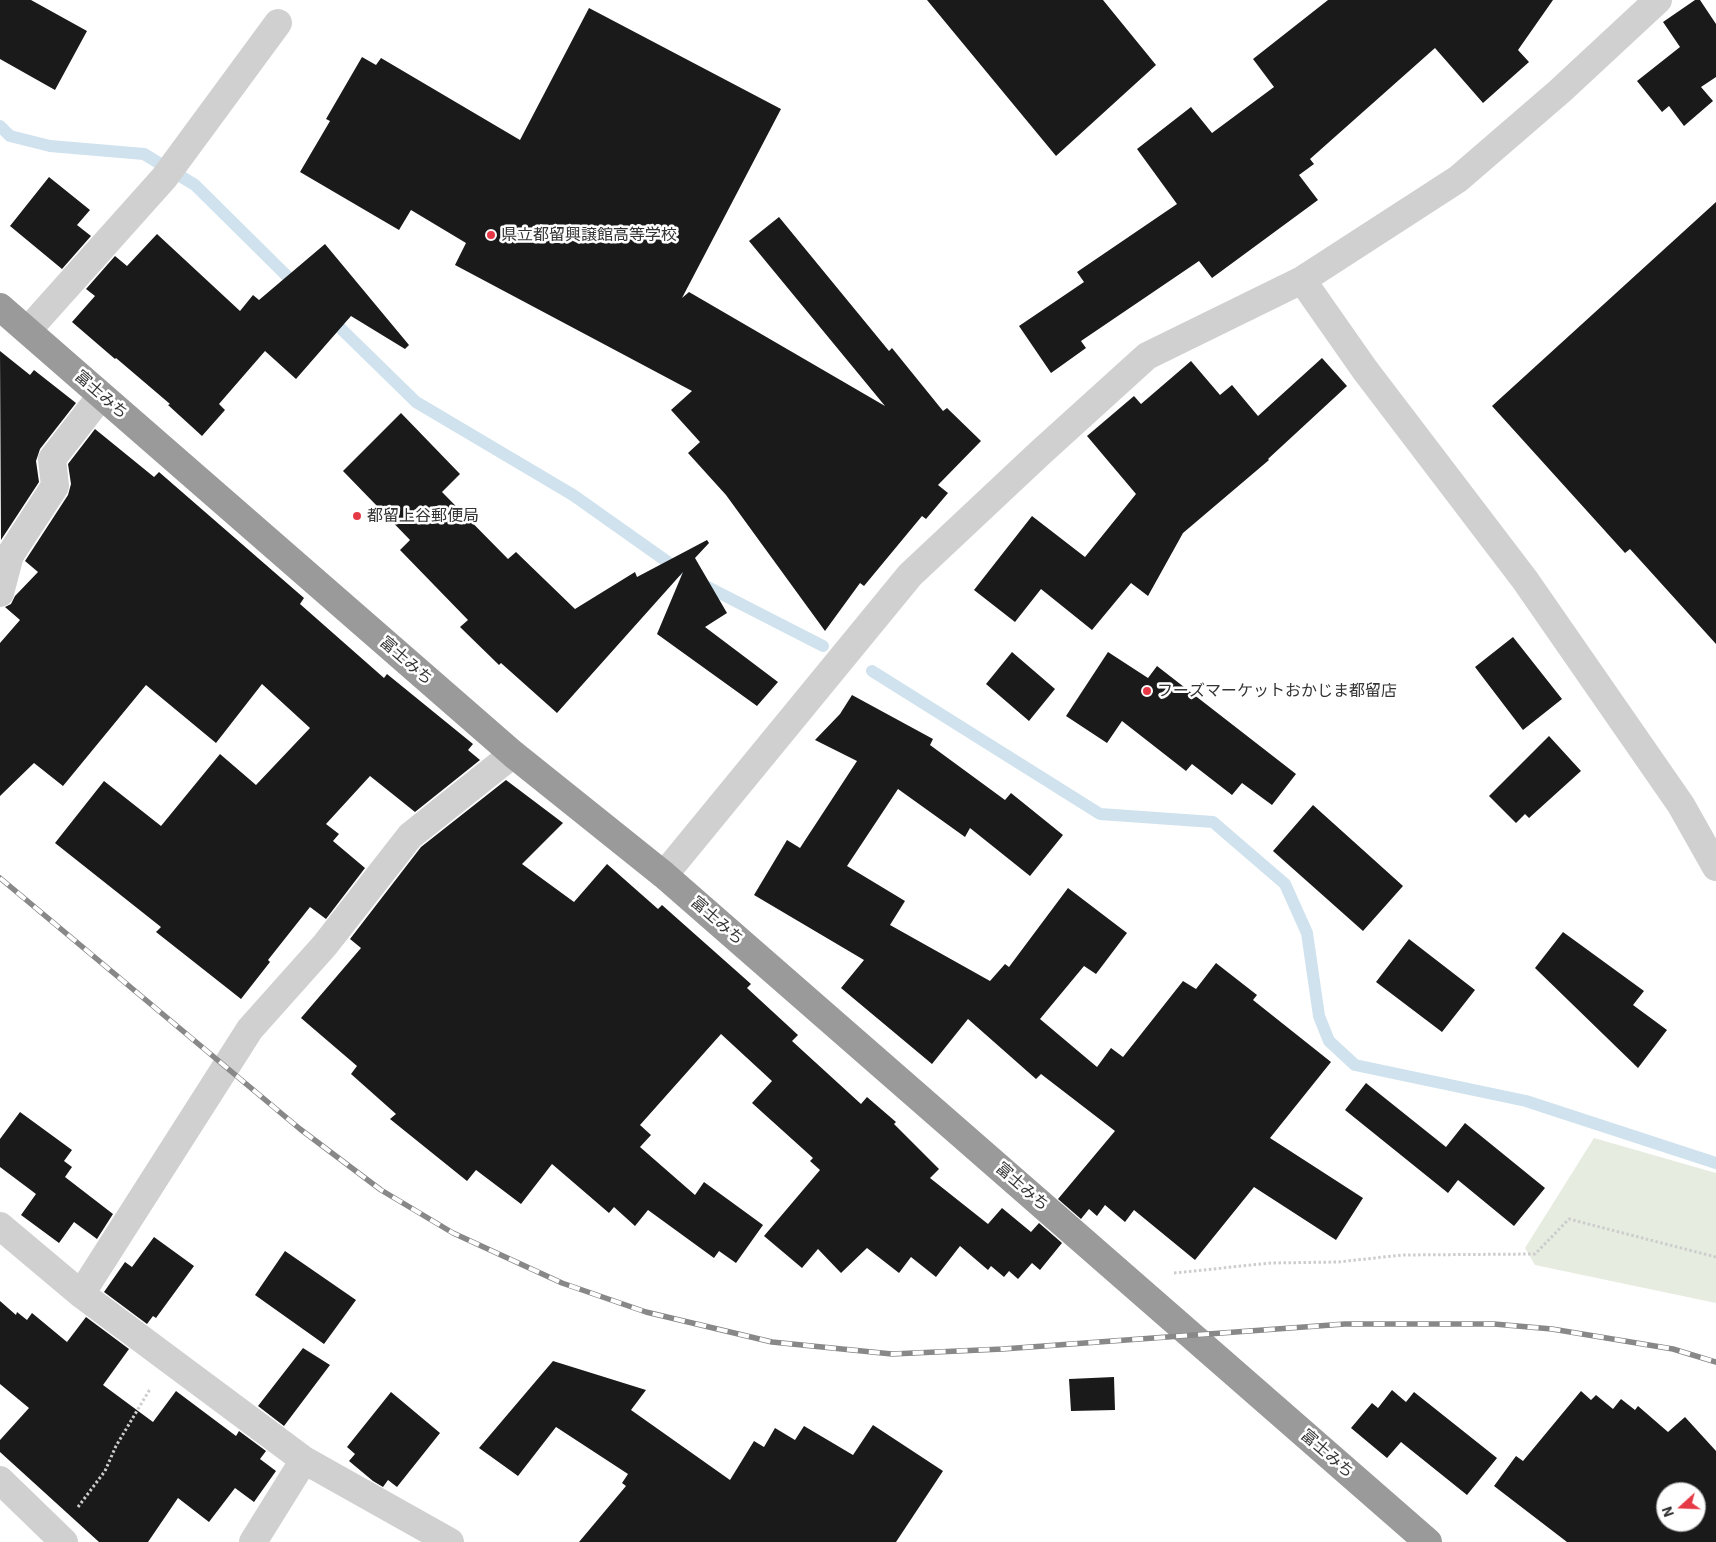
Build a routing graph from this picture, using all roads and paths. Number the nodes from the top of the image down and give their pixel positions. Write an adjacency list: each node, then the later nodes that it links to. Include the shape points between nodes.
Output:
1 (1658, 0): 3 (street, via 1458,179)
2 (278, 23): 5 (street, via 170,170)
3 (1302, 280): 9 (street, via 1365,370 1525,580 1681,805); 10 (street, via 1147,356 1033,460 910,575)
4 (0, 307): 5 (highway, 富士みち)
5 (28, 330): 6 (highway, 富士みち)
6 (101, 396): 7 (street, via 52,459 55,486 10,555); 8 (highway, 富士みち)
7 (0, 593)
8 (513, 754): 10 (highway, 富士みち); 14 (street, via 410,836 325,945 250,1029)
9 (1716, 867)
10 (664, 875): 13 (highway, 富士みち)
11 (0, 1226): 14 (street)
12 (1716, 1257): 13 (path, via 1569,1219 1535,1254 1402,1255 1338,1262 1271,1263)
13 (1126, 1278): 21 (highway, 富士みち)
14 (81, 1294): 15 (street)
15 (168, 1359): 16 (street); 18 (path, via 116,1446 105,1471)
16 (304, 1460): 19 (street); 20 (street)
17 (0, 1480): 18 (street)
18 (60, 1538)
19 (253, 1542)
20 (450, 1542)
21 (1428, 1542)

